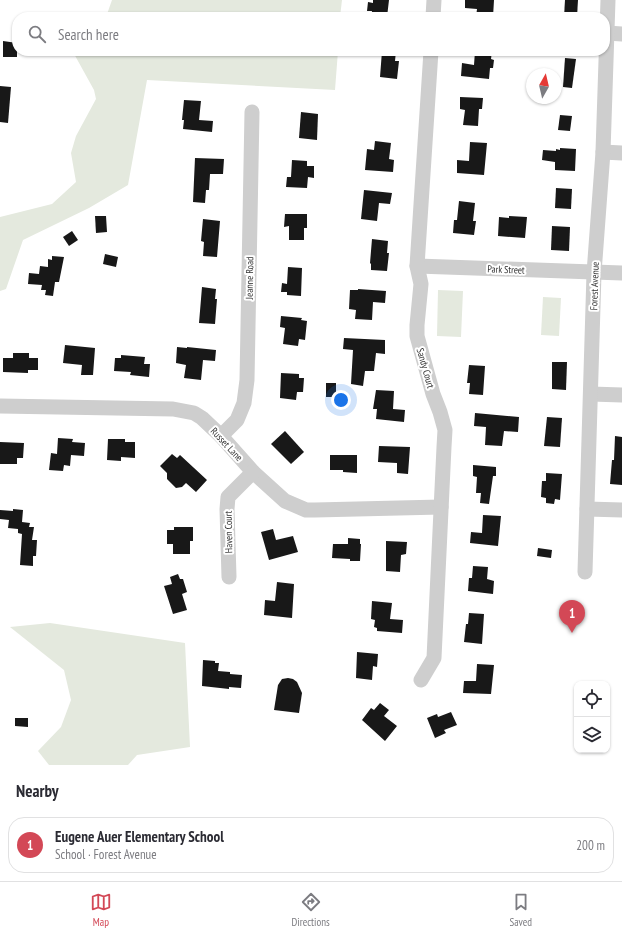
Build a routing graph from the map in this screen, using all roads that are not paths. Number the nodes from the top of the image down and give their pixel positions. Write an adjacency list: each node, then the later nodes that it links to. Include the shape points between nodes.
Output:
1 (434, 0): 3 (street)
2 (608, 0): 4 (street, Forest Avenue)
3 (433, 12)
4 (608, 12)
5 (610, 33): 6 (street)
6 (622, 34)
7 (431, 56): 12 (street, Sandy Court)
8 (606, 56): 10 (street, Forest Avenue)
9 (252, 112): 18 (street, Jeanne Road, via 247,380 244,404 237,420)
10 (603, 152): 11 (street); 13 (street, Forest Avenue)
11 (622, 153)
12 (418, 266): 13 (street, Park Street); 20 (street, Sandy Court, via 420,284 417,336 445,430)
13 (594, 273): 14 (street, Park Street); 15 (street, Forest Avenue)
14 (622, 273)
15 (591, 394): 16 (street); 21 (street, Forest Avenue)
16 (622, 395)
17 (0, 406): 18 (street, Russet Lane, via 174,409 194,413)
18 (221, 436): 19 (street, Russet Lane)
19 (253, 472): 20 (street, Russet Lane, via 285,500 306,510); 24 (street, Haven Court, via 228,497)
20 (441, 508): 25 (street, Sandy Court, via 434,658)
21 (587, 509): 22 (street); 23 (street, Forest Avenue)
22 (622, 510)
23 (585, 572)
24 (229, 577)
25 (421, 680)

